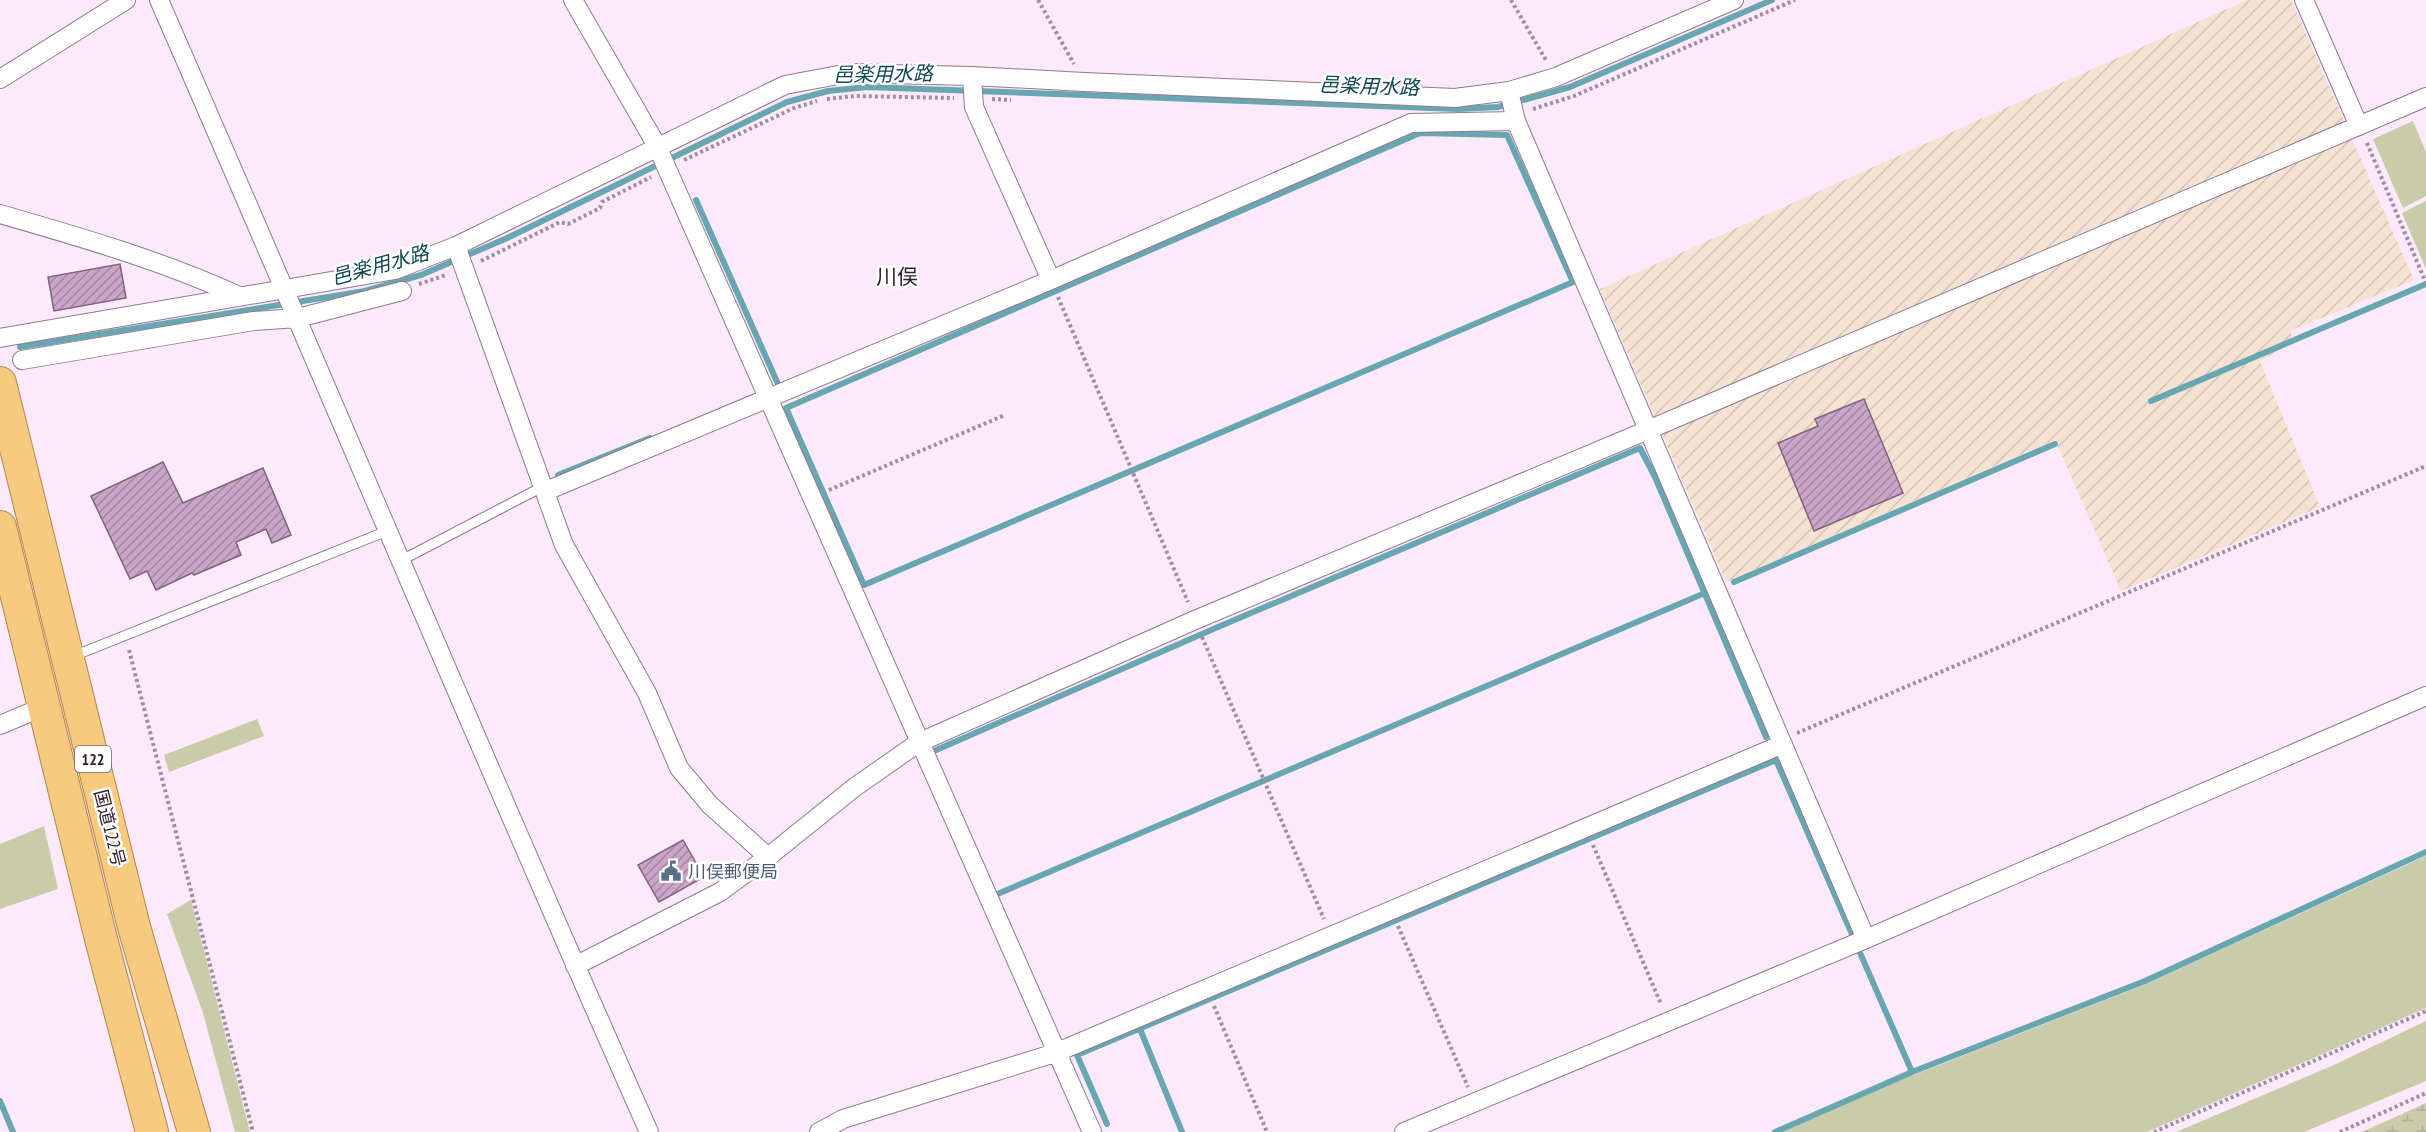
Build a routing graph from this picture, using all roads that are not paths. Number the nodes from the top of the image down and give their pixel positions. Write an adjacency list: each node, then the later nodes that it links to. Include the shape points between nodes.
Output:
1 (126, 0): 7 (street)
2 (159, 0): 16 (street)
3 (573, 0): 12 (street)
4 (1734, 0): 8 (street, via 1556,77)
5 (2304, 0): 11 (street)
6 (972, 76): 8 (street, via 1455,98); 12 (street, via 849,73 785,85); 15 (street, via 974,107)
7 (0, 79)
8 (1509, 91): 10 (street)
9 (2426, 98): 11 (street)
10 (1515, 117): 15 (street, via 1411,123); 24 (street)
11 (2359, 126): 24 (street)
12 (657, 146): 14 (street); 23 (street)
13 (0, 214): 18 (street, via 78,237)
14 (456, 246): 16 (street, via 395,270); 25 (street)
15 (1051, 279): 23 (street)
16 (286, 289): 18 (street); 19 (street)
17 (402, 291): 19 (street)
18 (238, 296): 20 (street)
19 (298, 318): 21 (street, via 254,321); 27 (street)
20 (0, 338)
21 (22, 360)
22 (0, 383): 29 (highway, 国道122号 / 122)
23 (767, 399): 25 (street); 34 (street)
24 (1648, 430): 33 (street); 34 (street, via 1195,620)
25 (545, 488): 28 (lane); 35 (street, via 564,545 647,693 679,768 710,806)
26 (0, 527): 31 (highway, 国道122号 / 122)
27 (387, 531): 28 (street); 29 (lane)
28 (400, 561): 37 (street)
29 (67, 658): 40 (highway, 国道122号 / 122, via 134,927)
30 (2426, 696): 36 (street)
31 (43, 707): 32 (street); 39 (highway, 国道122号 / 122)
32 (0, 726)
33 (1782, 742): 36 (street); 38 (street)
34 (918, 743): 35 (street, via 855,787); 38 (street)
35 (768, 857): 37 (street, via 720,892)
36 (1866, 939): 44 (street)
37 (575, 966): 41 (street)
38 (1055, 1053): 42 (street, via 843,1119); 43 (street)
39 (152, 1132)
40 (194, 1132)
41 (650, 1132)
42 (819, 1132)
43 (1092, 1132)
44 (1404, 1132)

